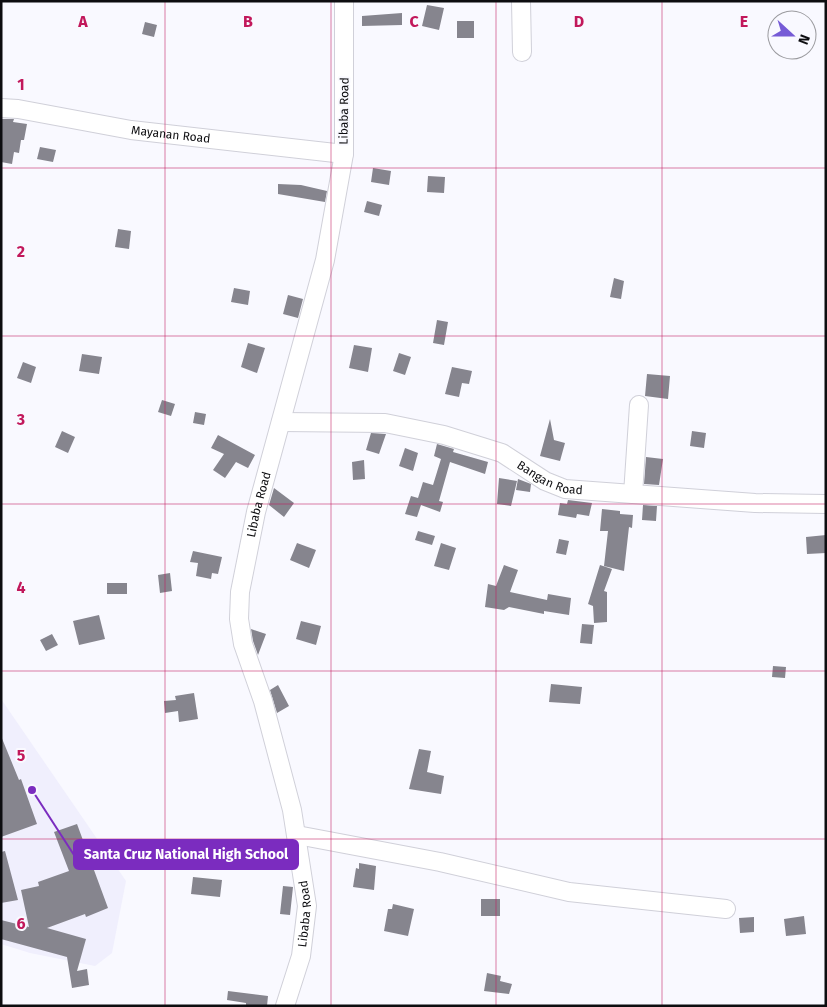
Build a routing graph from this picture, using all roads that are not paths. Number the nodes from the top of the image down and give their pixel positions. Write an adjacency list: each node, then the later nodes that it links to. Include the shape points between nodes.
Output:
1 (344, 1): 5 (street, Libaba Road)
2 (521, 1): 3 (street)
3 (522, 52)
4 (1, 108): 5 (street, Mayanan Road, via 132,130)
5 (344, 154): 7 (street, Libaba Road, via 325,260)
6 (639, 405): 8 (street)
7 (281, 422): 8 (street, Bangan Road, via 385,423 444,435 502,453 545,481 565,489); 10 (street, Libaba Road, via 256,512 240,592 239,619 243,644 264,701)
8 (633, 494): 9 (street, Bangan Road, via 755,503)
9 (826, 504)
10 (297, 835): 11 (street, via 440,862 569,892); 12 (street, Libaba Road, via 307,906 301,956)
11 (726, 909)
12 (285, 1006)

